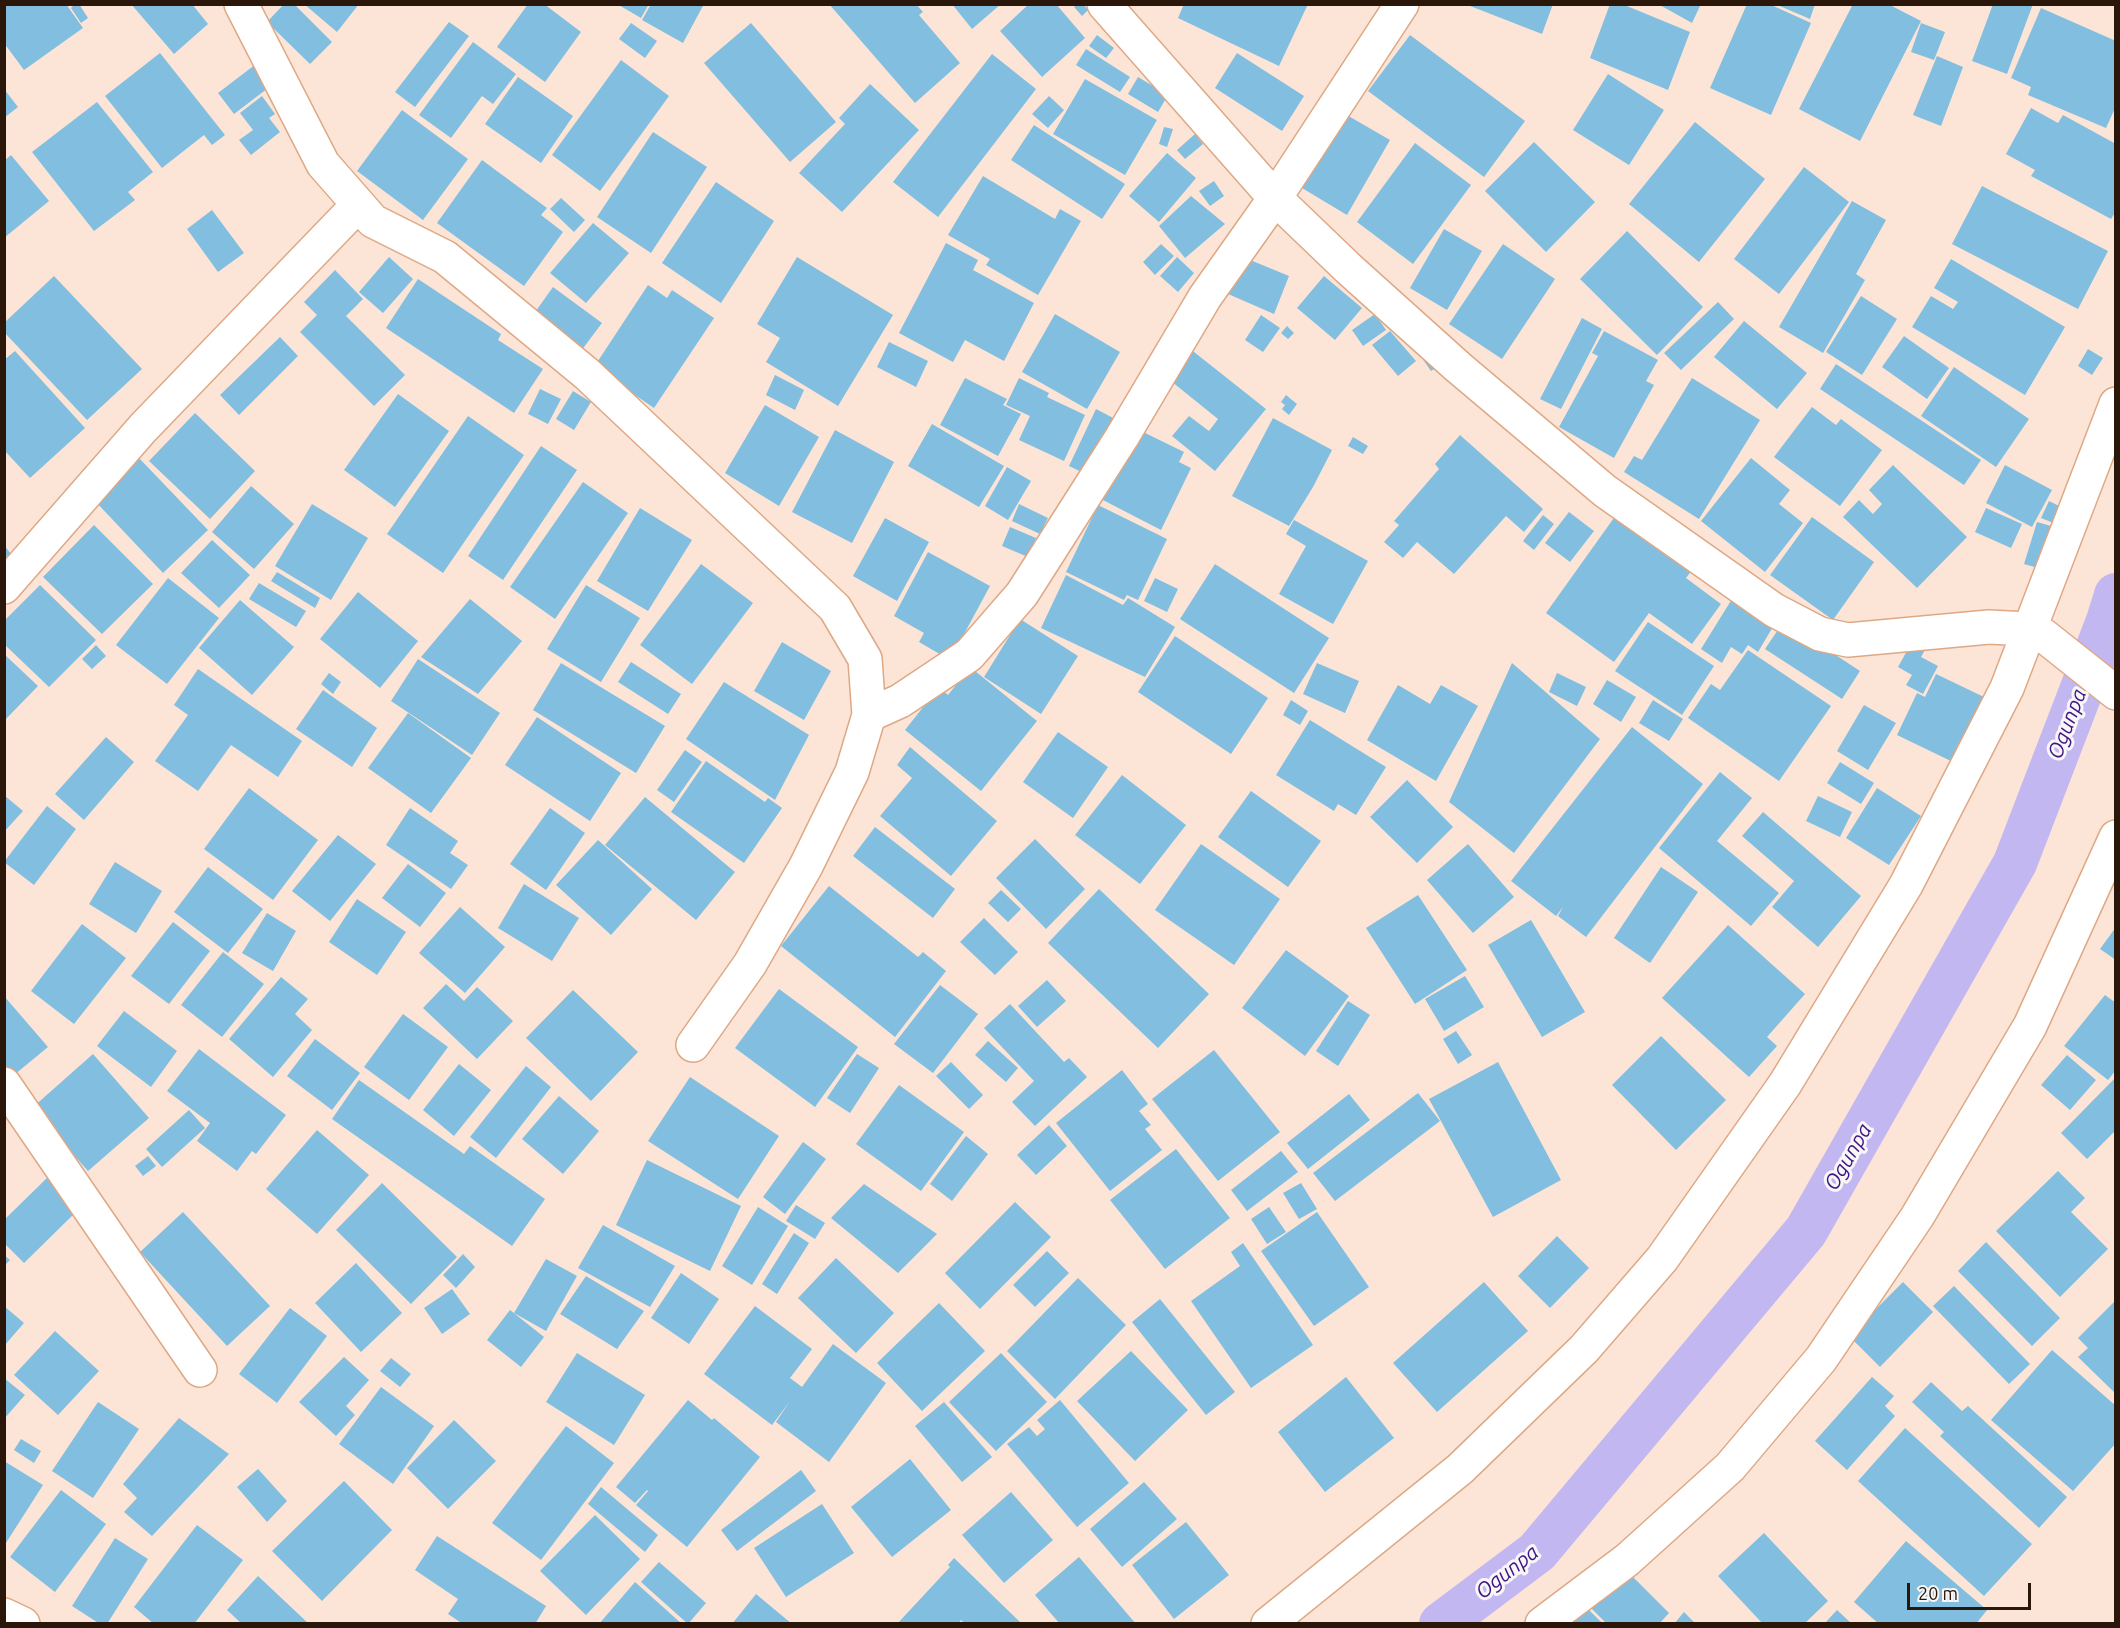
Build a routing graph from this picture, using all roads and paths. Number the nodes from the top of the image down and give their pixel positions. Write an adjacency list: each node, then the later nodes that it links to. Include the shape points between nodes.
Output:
1 (241, 4): 5 (street, via 323,164)
2 (1104, 4): 4 (street)
3 (1402, 4): 4 (street)
4 (1275, 198): 8 (street, via 1458,367 1605,491 1774,610 1820,634 1848,640 1989,627); 10 (street, via 1204,297 1122,437 1022,594 969,655 900,701)
5 (358, 205): 7 (street, via 143,428); 10 (street, via 373,221 445,257 587,374 835,608 866,659)
6 (2115, 404): 8 (street)
7 (4, 587)
8 (2036, 632): 9 (street); 17 (street, via 1906,885 1785,1084 1662,1259 1584,1349 1460,1469)
9 (2115, 693)
10 (869, 715): 12 (street, via 852,772 806,866 750,964)
11 (2115, 837): 18 (street, via 2030,1026 1917,1217 1821,1359 1730,1467 1628,1560)
12 (693, 1046)
13 (4, 1084): 14 (street)
14 (200, 1370)
15 (4, 1615): 16 (street)
16 (23, 1623)
17 (1268, 1623)
18 (1542, 1623)

